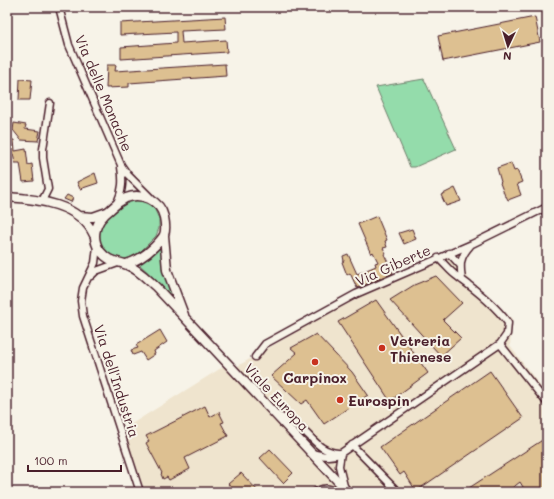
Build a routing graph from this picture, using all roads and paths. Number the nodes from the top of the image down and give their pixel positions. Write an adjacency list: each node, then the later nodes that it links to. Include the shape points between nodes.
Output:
1 (59, 7): 3 (street, Via delle Monache, via 69,45)
2 (50, 103): 6 (street, via 43,149 48,189)
3 (121, 165): 5 (street, via 134,182); 7 (street, via 122,192)
4 (7, 197): 6 (main road)
5 (154, 200): 7 (main road, via 138,196); 11 (main road, via 162,211)
6 (42, 201): 10 (main road)
7 (118, 203): 9 (main road)
8 (547, 207): 13 (street, Via Giberte)
9 (109, 211): 10 (main road, via 94,217); 12 (main road, via 100,221)
10 (76, 215): 12 (main road, via 84,220)
11 (164, 234): 17 (main road, via 150,251 139,259); 22 (main road, via 167,270)
12 (94, 235): 14 (main road)
13 (472, 244): 15 (street, Via Giberte); 18 (street, via 464,253)
14 (97, 246): 17 (main road, via 107,258); 20 (street, Via dell'Industria)
15 (449, 253): 16 (street, Via Giberte); 18 (street); 19 (street)
16 (438, 258): 19 (street); 24 (street, Via Giberte, via 356,294 266,344)
17 (122, 264): 20 (street, via 96,271); 22 (main road, Viale Europa, via 138,272 156,287)
18 (460, 265): 21 (street)
19 (449, 268): 21 (street)
20 (90, 277): 31 (street, Via dell'Industria, via 83,288 83,316)
21 (462, 280): 23 (street, via 501,313 508,324 507,334)
22 (186, 320): 26 (main road, Viale Europa)
23 (500, 344): 25 (street); 27 (street)
24 (255, 357)
25 (547, 403)
26 (270, 411): 28 (main road, Viale Europa); 29 (street, via 300,427 314,443 325,450)
27 (352, 445): 29 (street); 34 (street)
28 (311, 453): 29 (street, via 325,456 336,456); 30 (main road, Viale Europa)
29 (341, 453): 30 (street, via 339,466)
30 (347, 491)
31 (140, 492)
32 (315, 492): 33 (street, via 328,489)
33 (335, 492)
34 (398, 492)

